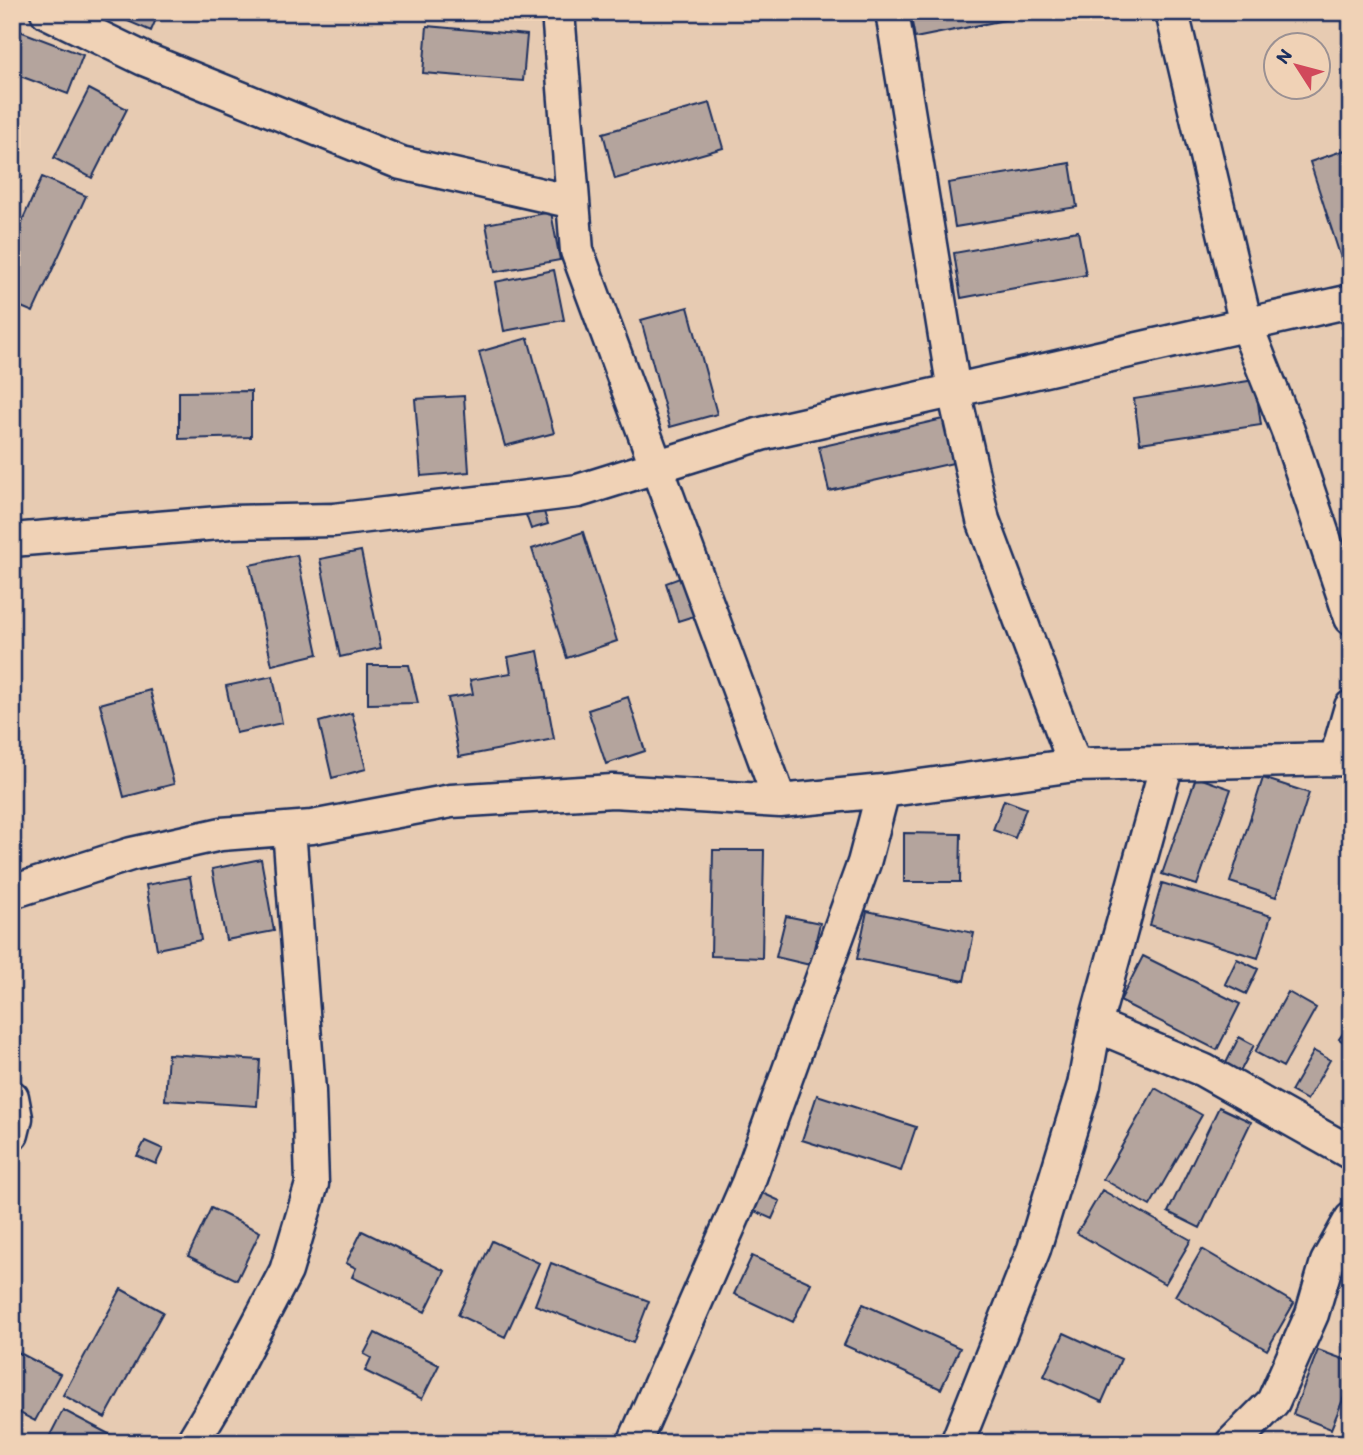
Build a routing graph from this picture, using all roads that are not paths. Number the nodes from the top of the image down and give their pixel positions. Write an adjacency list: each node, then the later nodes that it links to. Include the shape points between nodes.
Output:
1 (47, 12): 5 (street, via 144,59 401,163)
2 (558, 12): 5 (street)
3 (892, 12): 8 (street)
4 (1172, 12): 7 (street)
5 (573, 202): 9 (street, via 577,251)
6 (1351, 301): 7 (street)
7 (1247, 325): 8 (street); 11 (street)
8 (954, 391): 9 (street, via 761,434); 15 (street, via 983,520)
9 (656, 467): 10 (street, via 578,491 421,511); 17 (street)
10 (12, 540)
11 (1351, 618)
12 (1351, 707): 13 (street)
13 (1344, 760): 14 (street)
14 (1167, 763): 15 (street); 20 (street)
15 (1075, 765): 16 (street)
16 (883, 791): 17 (street); 26 (street, via 864,863 748,1183)
17 (780, 801): 18 (street, via 612,791 451,801)
18 (289, 829): 19 (street, via 221,834 131,854); 25 (street, via 312,1184 286,1271)
19 (12, 892)
20 (1095, 1025): 23 (street, via 1203,1070); 27 (street, via 1084,1085 1034,1249)
21 (12, 1097): 22 (street, via 16,1118)
22 (12, 1134)
23 (1351, 1153)
24 (1351, 1219): 28 (street, via 1327,1262 1312,1314 1273,1402)
25 (192, 1443)
26 (634, 1443)
27 (957, 1443)
28 (1232, 1443)

